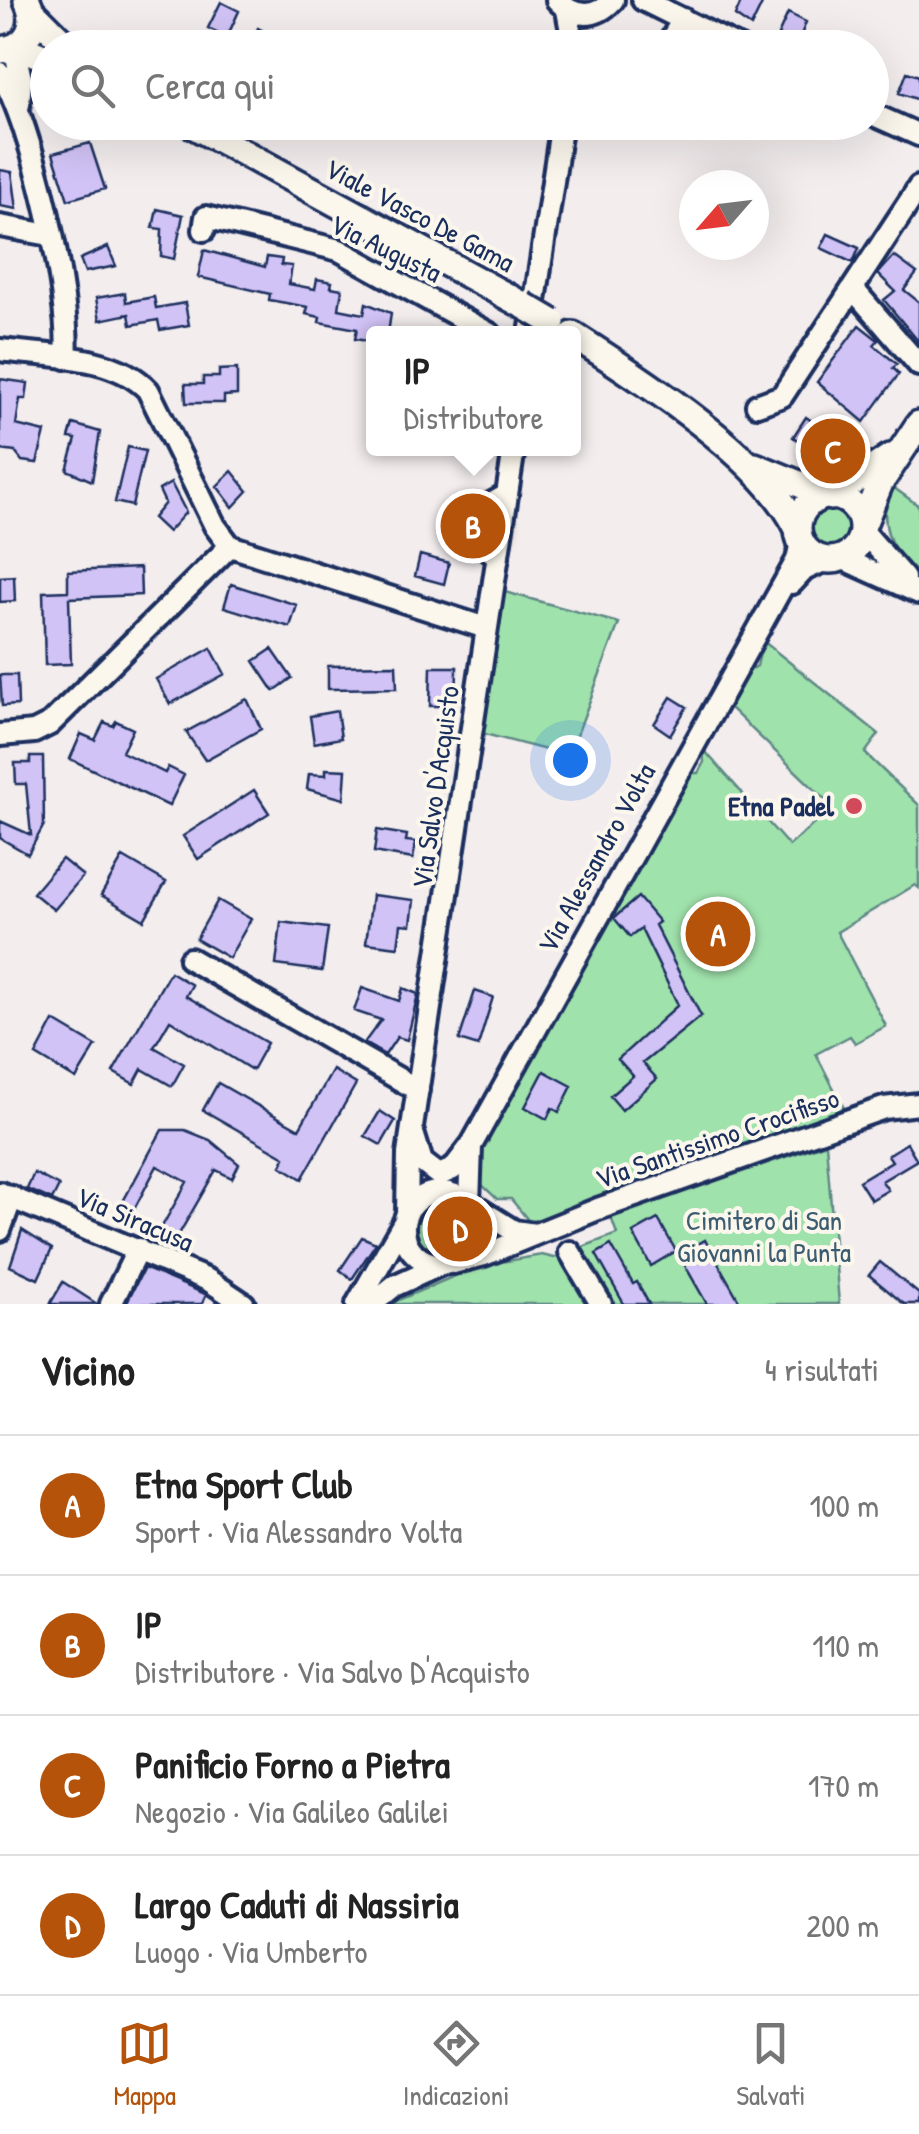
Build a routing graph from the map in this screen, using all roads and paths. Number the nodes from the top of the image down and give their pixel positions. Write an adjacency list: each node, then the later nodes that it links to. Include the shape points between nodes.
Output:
1 (642, 0): 4 (street); 5 (street)
2 (30, 5): 6 (main road); 11 (main road, via 31,29)
3 (562, 5): 4 (street); 7 (street)
4 (603, 8): 8 (street)
5 (683, 19): 9 (street); 10 (street)
6 (53, 30)
7 (570, 30)
8 (586, 30)
9 (677, 30)
10 (705, 30)
11 (11, 48): 12 (street)
12 (10, 76): 20 (street)
13 (889, 122): 14 (street)
14 (919, 136)
15 (220, 140): 23 (main road, Viale Vasco De Gama, bridge)
16 (562, 140): 24 (street)
17 (919, 187): 21 (street)
18 (0, 226): 20 (street)
19 (204, 230): 22 (street, Via Augusta, via 206,217 339,250)
20 (50, 235): 27 (street)
21 (854, 290): 28 (street); 29 (street, via 782,396)
22 (476, 326)
23 (550, 326)
24 (557, 326)
25 (581, 346): 33 (main road, Viale Vasco De Gama, via 666,397)
26 (0, 350): 27 (street)
27 (66, 358): 38 (street, via 134,375 148,390)
28 (919, 365)
29 (757, 405)
30 (919, 424): 31 (main road)
31 (898, 451): 35 (main road); 36 (main road)
32 (513, 456): 34 (street, Via Salvo D'Acquisto)
33 (736, 456): 35 (main road); 37 (main road, via 782,503)
34 (507, 494): 39 (street, Via Salvo D'Acquisto); 39 (street, via 469,516 467,531)
35 (830, 496): 36 (main road, via 852,505); 37 (main road, via 807,506)
36 (862, 529): 40 (main road, via 854,550); 41 (street)
37 (800, 536): 40 (main road, via 812,554); 42 (street, Via Alessandro Volta, via 797,560)
38 (230, 546): 43 (street); 44 (street, via 50,724)
39 (498, 557): 43 (street, Via Salvo D'Acquisto)
40 (833, 559): 41 (street); 42 (street, via 804,570)
41 (917, 592)
42 (773, 602): 49 (street, Via Alessandro Volta)
43 (486, 628): 46 (street, Via Salvo D'Acquisto)
44 (0, 735)
45 (190, 959): 46 (street)
46 (418, 1090): 48 (street, Via Salvo D'Acquisto)
47 (919, 1104): 55 (street, Via Santissimo Crocifisso, via 884,1108)
48 (413, 1133): 50 (street); 53 (street, Via Salvo D'Acquisto)
49 (472, 1144): 50 (street); 52 (street)
50 (436, 1183): 52 (street); 53 (street)
51 (6, 1195): 54 (street); 56 (street, Via Siracusa)
52 (468, 1203): 55 (street, via 514,1231); 58 (street, via 476,1239)
53 (406, 1218): 58 (street, via 409,1247 428,1263); 61 (street)
54 (0, 1230)
55 (537, 1234): 58 (street, Via Santissimo Crocifisso)
56 (138, 1249): 59 (street); 60 (street, Via Siracusa)
57 (570, 1252): 63 (street)
58 (447, 1264): 62 (street, Via Santissimo Crocifisso, via 394,1286)
59 (111, 1304)
60 (244, 1304)
61 (357, 1304)
62 (372, 1304)
63 (600, 1304)

